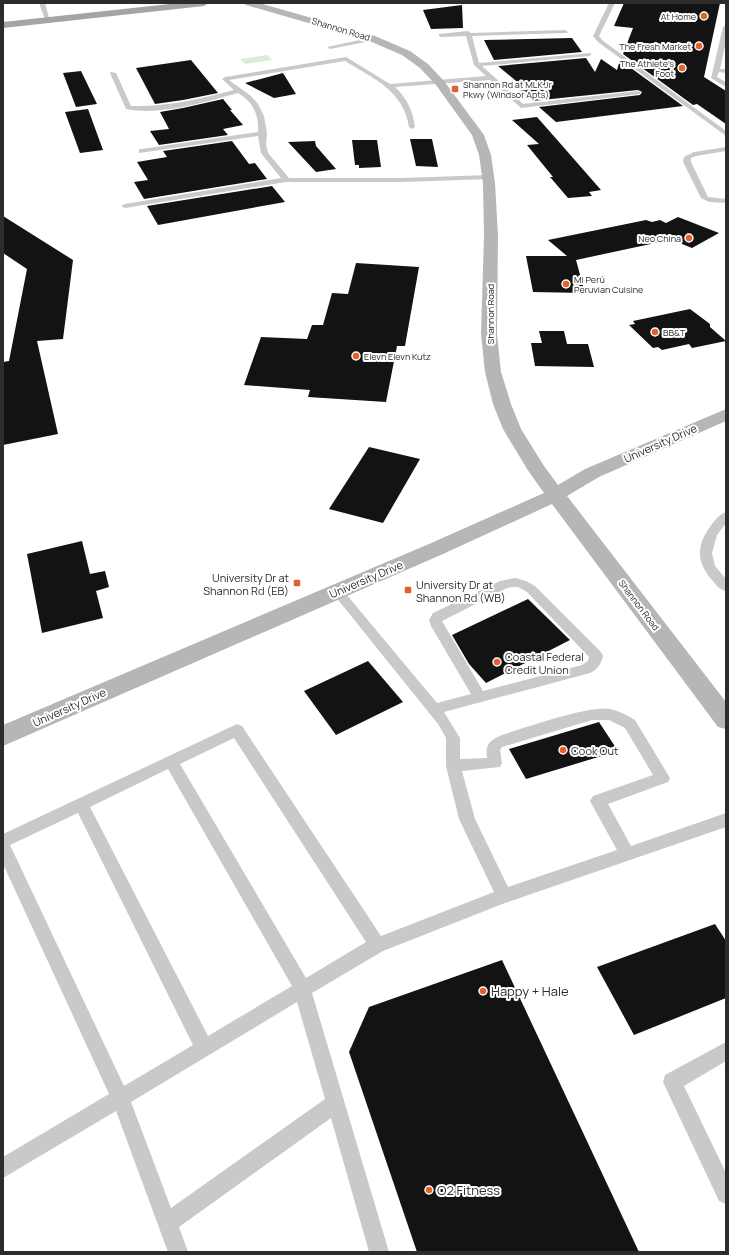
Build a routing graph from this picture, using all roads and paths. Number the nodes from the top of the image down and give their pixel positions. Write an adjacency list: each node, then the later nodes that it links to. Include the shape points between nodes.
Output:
1 (42, 3): 5 (lane)
2 (204, 3): 5 (main road)
3 (249, 3): 11 (street, Shannon Road)
4 (612, 3): 27 (lane, via 596,36 600,41)
5 (48, 20): 6 (main road)
6 (3, 25)
7 (726, 26): 16 (lane)
8 (564, 32): 9 (lane)
9 (468, 33): 10 (lane); 15 (lane)
10 (441, 34)
11 (379, 40): 12 (lane); 13 (lane); 20 (street, Shannon Road, via 415,59)
12 (330, 47)
13 (354, 50)
14 (590, 54): 15 (lane)
15 (477, 66): 19 (lane)
16 (717, 70): 17 (lane); 21 (lane, via 714,78)
17 (726, 71)
18 (113, 72): 23 (lane, via 128,108 168,106)
19 (490, 78): 20 (lane); 24 (lane, via 521,106)
20 (440, 83): 22 (lane); 30 (street, Shannon Road, via 482,143)
21 (726, 85)
22 (389, 86): 23 (lane, via 346,56 225,78); 25 (lane, via 411,114)
23 (239, 91): 26 (lane, via 255,104 263,120)
24 (638, 93)
25 (412, 127)
26 (263, 134): 29 (lane); 31 (lane, via 263,150)
27 (726, 134)
28 (726, 149): 32 (lane, via 688,157 705,198)
29 (142, 151)
30 (489, 177): 31 (lane); 35 (street, Shannon Road, via 489,334 493,372 512,429 536,470)
31 (286, 180): 33 (lane)
32 (726, 201)
33 (125, 206)
34 (726, 414): 35 (street, University Drive, via 592,473)
35 (555, 495): 38 (street, University Drive); 41 (street, Shannon Road)
36 (726, 516): 37 (lane, via 712,532 706,559 712,572)
37 (726, 587)
38 (338, 591): 40 (lane); 42 (street, University Drive)
39 (480, 697): 39 (lane, via 592,666 596,662 596,656 531,589 523,584 504,584 438,616 435,620); 40 (lane)
40 (434, 708): 44 (lane, via 453,738)
41 (726, 720)
42 (3, 736)
43 (171, 761): 45 (lane); 51 (lane, via 237,730); 52 (lane)
44 (453, 766): 49 (lane, via 495,763 493,749 497,743 592,714 609,714 621,718 630,724 663,778 598,801); 50 (lane, via 467,819)
45 (81, 804): 47 (lane); 53 (lane)
46 (726, 820): 49 (lane)
47 (3, 841)
48 (3, 847): 55 (lane)
49 (627, 854): 50 (lane)
50 (504, 896): 51 (lane)
51 (377, 945): 52 (lane)
52 (302, 988): 53 (lane); 56 (lane)
53 (204, 1047): 55 (lane)
54 (726, 1051): 58 (lane, via 672,1082)
55 (120, 1098): 57 (lane); 59 (lane)
56 (336, 1103): 59 (lane); 61 (lane)
57 (3, 1168)
58 (726, 1194)
59 (167, 1223): 60 (lane)
60 (178, 1252)
61 (379, 1252)

